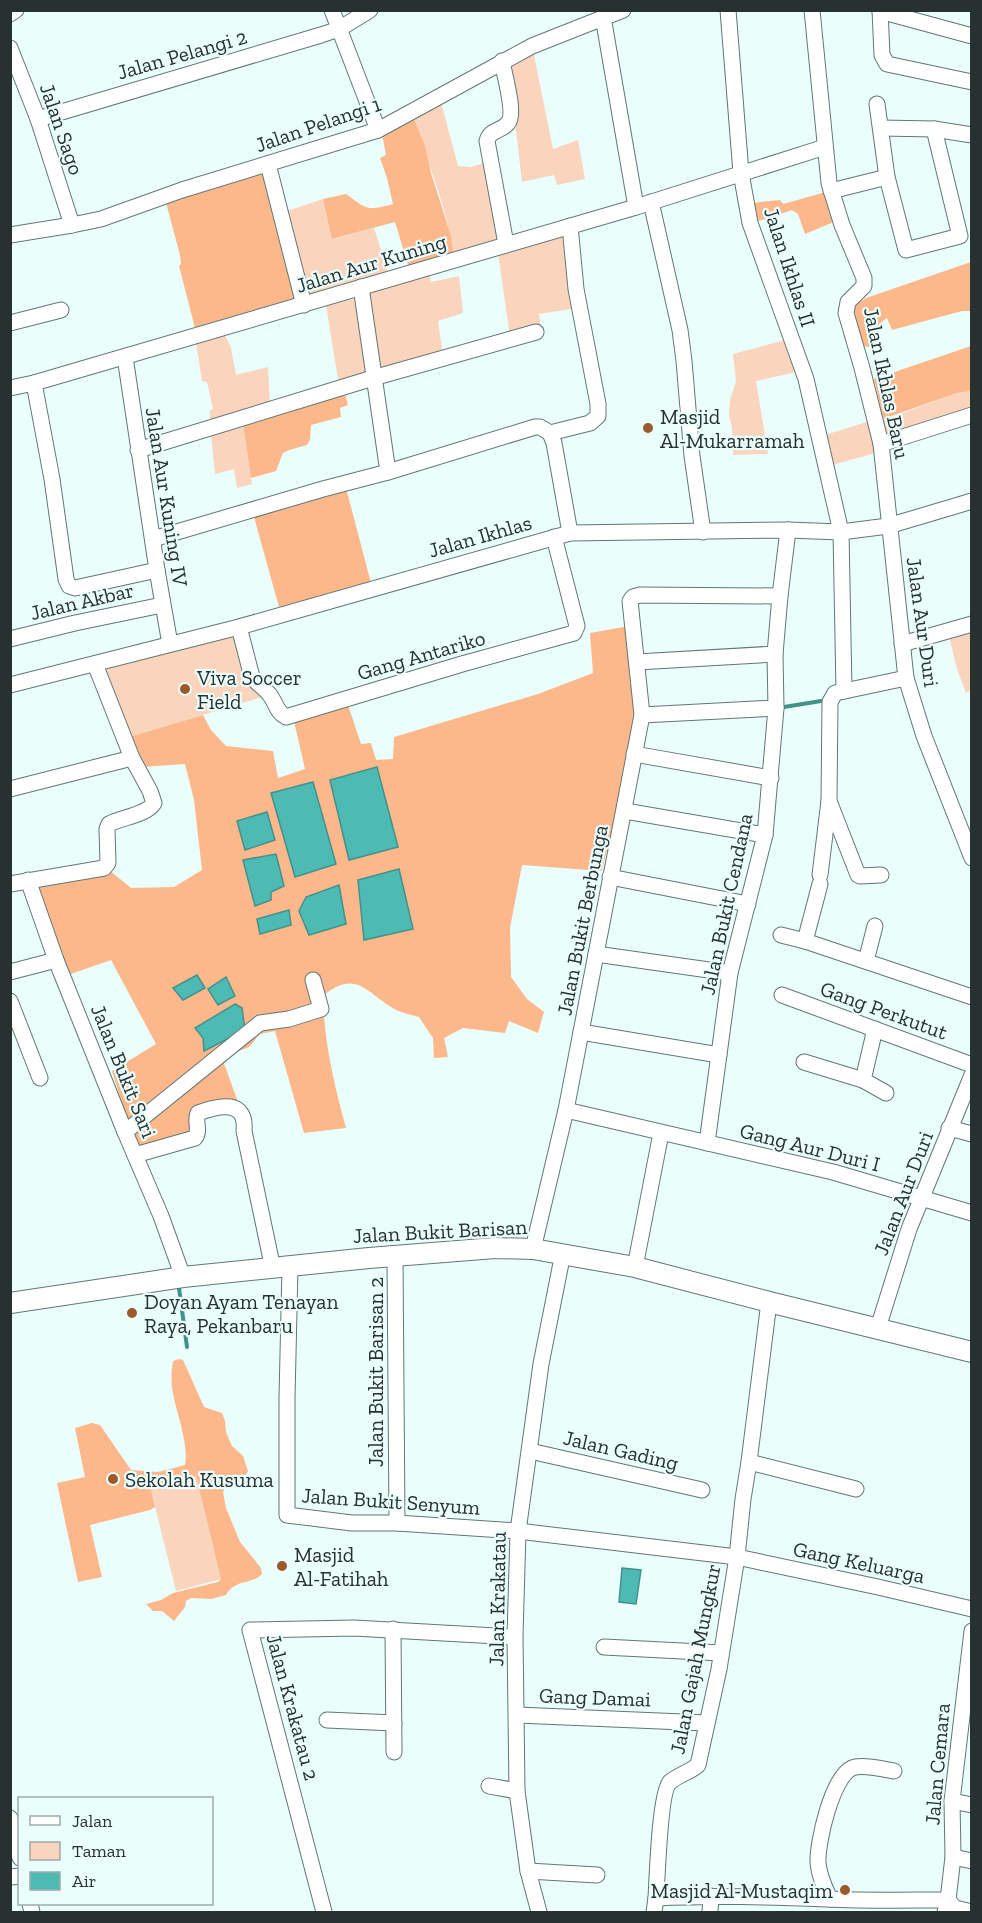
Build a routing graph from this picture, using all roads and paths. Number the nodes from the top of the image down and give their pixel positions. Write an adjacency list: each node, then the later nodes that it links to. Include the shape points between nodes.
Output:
1 (16, 10): 8 (street)
2 (332, 10): 10 (street)
3 (369, 10): 10 (street, Jalan Pelangi 2)
4 (623, 10): 9 (street, Jalan Pelangi 1)
5 (728, 10): 23 (street, Jalan Ikhlas II)
6 (812, 10): 21 (street, Jalan Ikhlas Baru)
7 (880, 11): 11 (street); 14 (street, via 882,55 887,64)
8 (10, 14)
9 (603, 17): 13 (street, Jalan Pelangi 1); 27 (street)
10 (339, 29): 16 (street, Jalan Pelangi 2); 19 (street)
11 (972, 36)
12 (10, 48): 16 (street, Jalan Sago)
13 (502, 61): 19 (street, Jalan Pelangi 1); 32 (street, via 512,117 507,125 491,133 487,141)
14 (972, 82)
15 (877, 104): 17 (street)
16 (38, 118): 28 (street, Jalan Sago)
17 (881, 128): 18 (street); 24 (street)
18 (934, 129): 20 (street); 30 (street)
19 (378, 130): 22 (street, Jalan Pelangi 1)
20 (972, 135)
21 (825, 147): 23 (street, Jalan Aur Kuning); 25 (street, Jalan Ikhlas Baru)
22 (268, 164): 28 (street, Jalan Pelangi 1); 34 (street)
23 (741, 173): 26 (street, Jalan Aur Kuning); 51 (street, Jalan Ikhlas II, via 750,223 806,379)
24 (887, 177): 25 (street); 30 (street, via 906,250)
25 (831, 191): 44 (street, Jalan Ikhlas Baru, via 864,278 864,286 848,302 846,313)
26 (651, 202): 27 (street, Jalan Aur Kuning); 50 (street, via 680,330)
27 (636, 207): 29 (street, Jalan Aur Kuning)
28 (72, 225): 31 (street, Jalan Pelangi 1)
29 (570, 226): 32 (street, Jalan Aur Kuning); 43 (street, via 576,289 598,416 591,423)
30 (966, 233)
31 (10, 235)
32 (506, 244): 33 (street, Jalan Aur Kuning)
33 (361, 287): 34 (street, Jalan Aur Kuning); 39 (street)
34 (304, 304): 38 (street, Jalan Aur Kuning)
35 (61, 310): 36 (street)
36 (10, 323)
37 (536, 332): 39 (street)
38 (125, 357): 40 (street, Jalan Aur Kuning); 45 (street, Jalan Aur Kuning IV)
39 (373, 378): 45 (street); 46 (street)
40 (34, 383): 41 (street, Jalan Aur Kuning); 55 (street, via 69,586 75,588)
41 (10, 388)
42 (972, 415): 44 (street)
43 (550, 433): 46 (street, via 535,427); 52 (street)
44 (881, 444): 48 (street, Jalan Ikhlas Baru)
45 (138, 450): 54 (street, Jalan Aur Kuning IV)
46 (388, 472): 54 (street)
47 (972, 501): 48 (street, Jalan Ikhlas)
48 (888, 526): 51 (street, Jalan Ikhlas); 62 (street, Jalan Aur Duri)
49 (788, 530): 50 (street, Jalan Ikhlas); 51 (street, Jalan Ikhlas); 56 (street, Jalan Bukit Cendana)
50 (703, 532): 52 (street, Jalan Ikhlas)
51 (841, 532): 68 (street, Jalan Ikhlas II)
52 (570, 533): 53 (street, Jalan Ikhlas)
53 (554, 537): 59 (street, Jalan Ikhlas); 59 (street, Gang Antariko, via 577,626 574,633 286,717 252,677)
54 (153, 538): 55 (street, Jalan Aur Kuning IV)
55 (157, 570): 57 (street, Jalan Aur Kuning IV)
56 (780, 596): 63 (street, Jalan Bukit Cendana); 64 (street, Jalan Bukit Berbunga, via 633,597 630,602)
57 (162, 605): 60 (street, Jalan Akbar); 61 (street, Jalan Aur Kuning IV)
58 (972, 624): 62 (street)
59 (239, 627): 61 (street, Jalan Ikhlas)
60 (10, 639)
61 (170, 644): 65 (street, Jalan Ikhlas)
62 (902, 644): 66 (street, Jalan Aur Duri)
63 (775, 654): 64 (street); 69 (street, Jalan Bukit Cendana)
64 (638, 662): 70 (street, Jalan Bukit Berbunga)
65 (95, 664): 67 (street, Jalan Ikhlas); 72 (street)
66 (906, 678): 68 (street); 80 (street, Jalan Aur Duri, via 924,736)
67 (10, 685)
68 (844, 691): 75 (street, via 836,693 830,702)
69 (776, 708): 70 (street); 73 (street, Jalan Bukit Cendana)
70 (642, 714): 71 (street, Jalan Bukit Berbunga)
71 (634, 754): 73 (street); 76 (street, Jalan Bukit Berbunga)
72 (132, 758): 74 (street); 83 (street, via 154,803 146,812 109,824 108,863 104,868)
73 (771, 778): 77 (street, Jalan Bukit Cendana)
74 (10, 789)
75 (829, 801): 78 (street); 79 (street)
76 (625, 811): 77 (street); 82 (street, Jalan Bukit Berbunga)
77 (765, 835): 85 (street, Jalan Bukit Cendana)
78 (848, 846): 79 (street); 81 (street, via 858,875)
79 (823, 848): 88 (street)
80 (972, 858)
81 (881, 875)
82 (610, 877): 85 (street); 89 (street, Jalan Bukit Berbunga)
83 (28, 880): 84 (street); 90 (street, Jalan Bukit Sari)
84 (10, 884)
85 (748, 904): 93 (street, Jalan Bukit Cendana)
86 (875, 926): 91 (street)
87 (781, 935): 88 (street)
88 (806, 941): 91 (street)
89 (597, 954): 93 (street); 99 (street, Jalan Bukit Berbunga)
90 (56, 960): 92 (street); 110 (street, Jalan Bukit Sari)
91 (866, 961): 96 (street)
92 (10, 972)
93 (730, 973): 100 (street, Jalan Bukit Cendana)
94 (313, 980): 110 (street, via 321,1009 304,1016 260,1023)
95 (782, 995): 98 (street, Gang Perkutut)
96 (972, 997)
97 (10, 1001): 104 (street)
98 (875, 1029): 102 (street, Gang Perkutut); 105 (street)
99 (581, 1032): 100 (street); 108 (street, Jalan Bukit Berbunga)
100 (719, 1055): 113 (street, Jalan Bukit Cendana)
101 (804, 1062): 105 (street)
102 (972, 1065)
103 (972, 1075): 107 (street, Jalan Aur Duri)
104 (40, 1078)
105 (863, 1080): 106 (street)
106 (886, 1093)
107 (967, 1100): 109 (street, Jalan Aur Duri)
108 (566, 1110): 111 (street, Gang Aur Duri I); 117 (street, Jalan Bukit Berbunga)
109 (949, 1128): 112 (street); 115 (street, Jalan Aur Duri)
110 (125, 1132): 114 (street, Jalan Bukit Sari)
111 (661, 1132): 113 (street, Gang Aur Duri I); 120 (street)
112 (972, 1134)
113 (707, 1143): 115 (street, Gang Aur Duri I, via 832,1172)
114 (135, 1155): 121 (street, via 195,1138 198,1113 232,1106 237,1109 244,1123); 122 (street, Jalan Bukit Sari)
115 (921, 1200): 116 (street, Gang Aur Duri I); 125 (street, Jalan Aur Duri)
116 (972, 1214)
117 (533, 1249): 118 (main road, Jalan Bukit Barisan); 119 (main road, Jalan Bukit Barisan, via 495,1248)
118 (563, 1253): 120 (main road, Jalan Bukit Barisan); 127 (street, Jalan Krakatau, via 541,1364)
119 (395, 1257): 121 (main road, Jalan Bukit Barisan); 131 (street, Jalan Bukit Barisan 2)
120 (635, 1267): 123 (main road, Jalan Bukit Barisan)
121 (281, 1268): 122 (main road, Jalan Bukit Barisan); 131 (street, Jalan Bukit Senyum, via 287,1515 352,1523)
122 (183, 1277): 124 (main road, Jalan Bukit Barisan)
123 (769, 1302): 125 (main road, Jalan Bukit Barisan); 128 (street, Jalan Gajah Mungkur)
124 (10, 1303)
125 (878, 1328): 126 (main road, Jalan Bukit Barisan)
126 (972, 1352)
127 (530, 1450): 130 (street, Jalan Gading); 132 (street, Jalan Krakatau)
128 (749, 1462): 129 (street); 133 (street, Jalan Gajah Mungkur)
129 (855, 1489)
130 (702, 1490)
131 (397, 1523): 132 (street, Jalan Bukit Senyum)
132 (518, 1531): 133 (street, Jalan Bukit Senyum); 137 (street, Jalan Krakatau)
133 (737, 1557): 134 (street, Gang Keluarga); 139 (street, Jalan Gajah Mungkur)
134 (972, 1609)
135 (393, 1629): 137 (street, Jalan Krakatau 2); 142 (street); 162 (street, Jalan Krakatau 2, via 250,1630)
136 (972, 1631): 144 (street, Jalan Cemara)
137 (515, 1637): 140 (street, Jalan Krakatau)
138 (604, 1647): 139 (street)
139 (721, 1653): 143 (street, Jalan Gajah Mungkur)
140 (517, 1715): 143 (street, Gang Damai); 148 (street, Jalan Krakatau)
141 (327, 1720): 142 (street)
142 (394, 1723): 145 (street)
143 (707, 1723): 160 (street, Jalan Gajah Mungkur, via 698,1765 670,1782 666,1790)
144 (966, 1744): 149 (street, Jalan Cemara)
145 (394, 1752)
146 (894, 1771): 159 (street, via 852,1768 841,1777 831,1796 818,1863)
147 (489, 1786): 148 (street)
148 (517, 1791): 155 (street, Jalan Krakatau)
149 (952, 1801): 150 (street); 153 (street, Jalan Cemara)
150 (972, 1805)
151 (10, 1818): 152 (street)
152 (18, 1850)
153 (953, 1857): 154 (street); 161 (street, Jalan Cemara)
154 (972, 1861)
155 (528, 1871): 156 (street); 163 (street, Jalan Krakatau)
156 (597, 1875)
157 (711, 1896): 158 (street, Jalan Gajah Mungkur); 160 (street, Jalan Gajah Mungkur); 164 (street)
158 (778, 1896): 159 (street, Jalan Gajah Mungkur); 165 (street)
159 (830, 1899): 161 (street, Jalan Gajah Mungkur)
160 (655, 1905)
161 (946, 1906): 166 (street)
162 (321, 1912)
163 (539, 1912)
164 (710, 1912)
165 (778, 1912)
166 (972, 1912)

